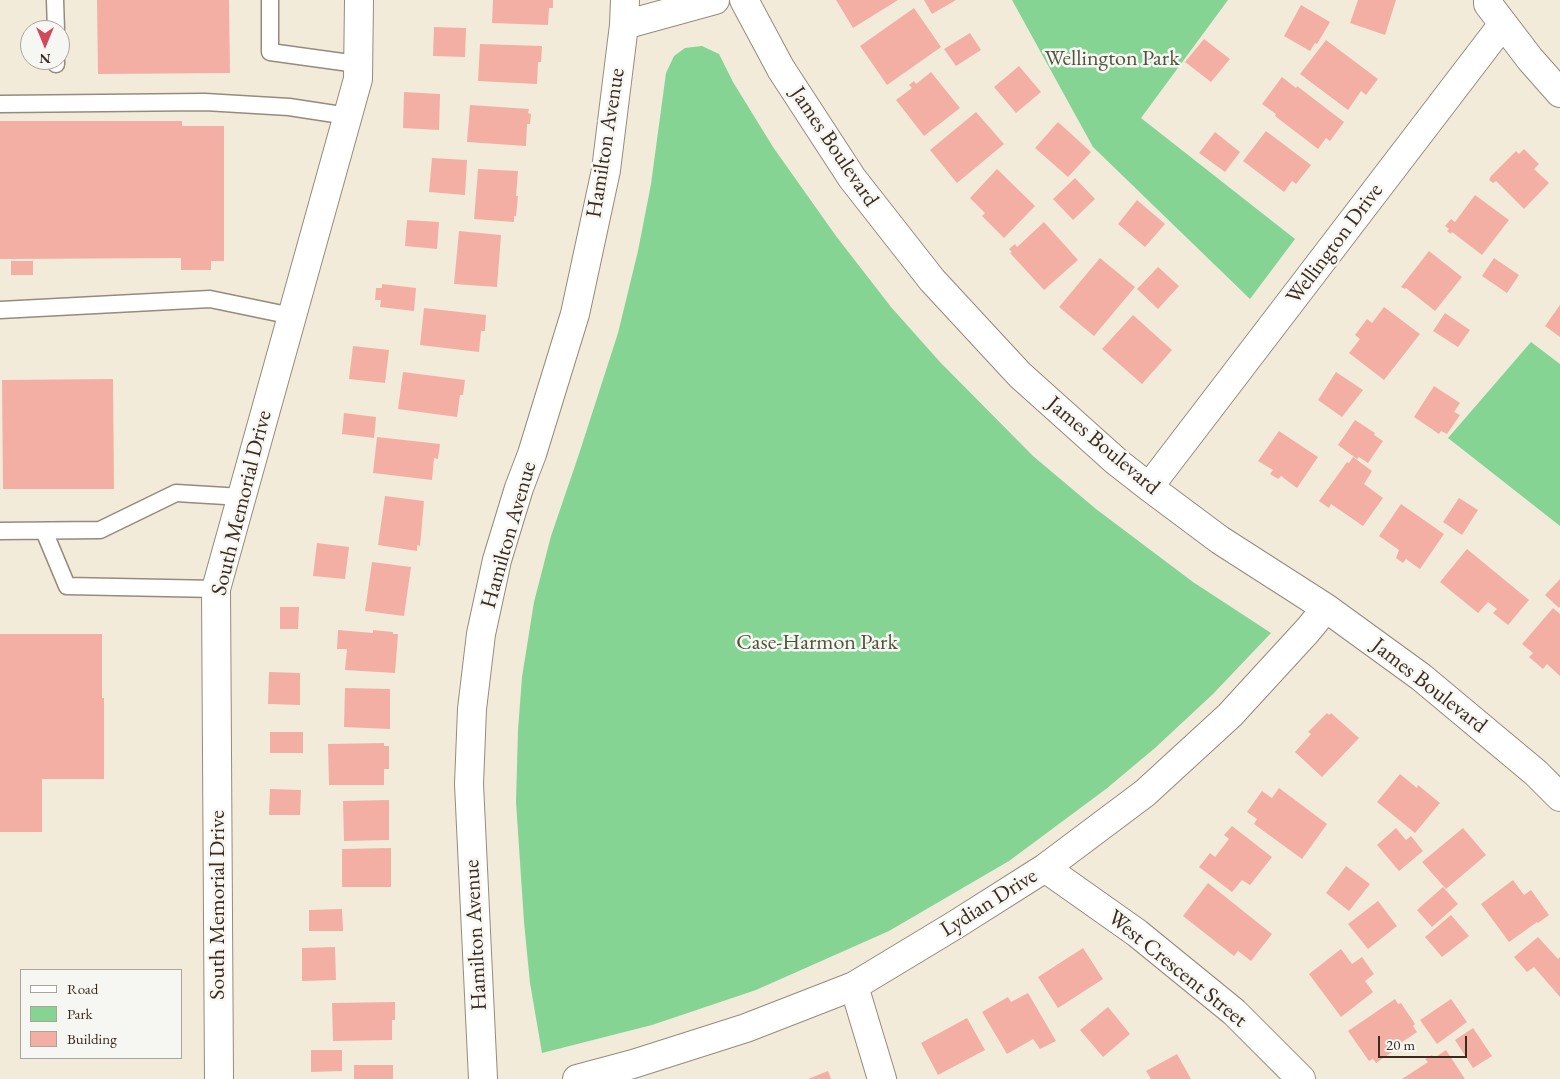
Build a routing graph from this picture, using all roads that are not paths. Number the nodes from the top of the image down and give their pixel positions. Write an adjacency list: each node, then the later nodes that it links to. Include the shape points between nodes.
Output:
1 (56, 0): 8 (lane)
2 (270, 0): 10 (lane, via 270,52)
3 (358, 0): 10 (street, South Memorial Drive)
4 (715, 0): 7 (street)
5 (744, 0): 16 (street, James Boulevard, via 781,69 852,178 932,280 1020,375)
6 (1488, 0): 9 (street)
7 (624, 12): 26 (street, Hamilton Avenue, via 606,170 575,314 497,560 481,634 472,709 469,784)
8 (56, 20)
9 (1503, 24): 11 (street); 16 (street, Wellington Drive)
10 (358, 64): 13 (street, South Memorial Drive, via 358,79)
11 (1560, 93)
12 (0, 104): 13 (lane, via 205,102 289,107)
13 (348, 116): 15 (street, South Memorial Drive)
14 (0, 310): 15 (lane, via 210,299)
15 (292, 316): 17 (street, South Memorial Drive)
16 (1149, 487): 21 (street, James Boulevard, via 1220,540)
17 (242, 496): 19 (lane, via 176,493 100,530); 20 (street, South Memorial Drive)
18 (0, 531): 19 (lane)
19 (44, 531): 20 (lane, via 66,586)
20 (216, 589): 25 (street, South Memorial Drive)
21 (1326, 608): 22 (street, James Boulevard, via 1421,677); 23 (street, Lydian Drive, via 1230,715 1145,793)
22 (1560, 797)
23 (1045, 868): 24 (street, Lydian Drive); 29 (street, West Crescent Street, via 1137,933 1234,1012)
24 (854, 986): 27 (street, Lydian Drive, via 746,1028); 28 (street)
25 (219, 1079)
26 (483, 1079)
27 (577, 1079)
28 (882, 1079)
29 (1301, 1079)

